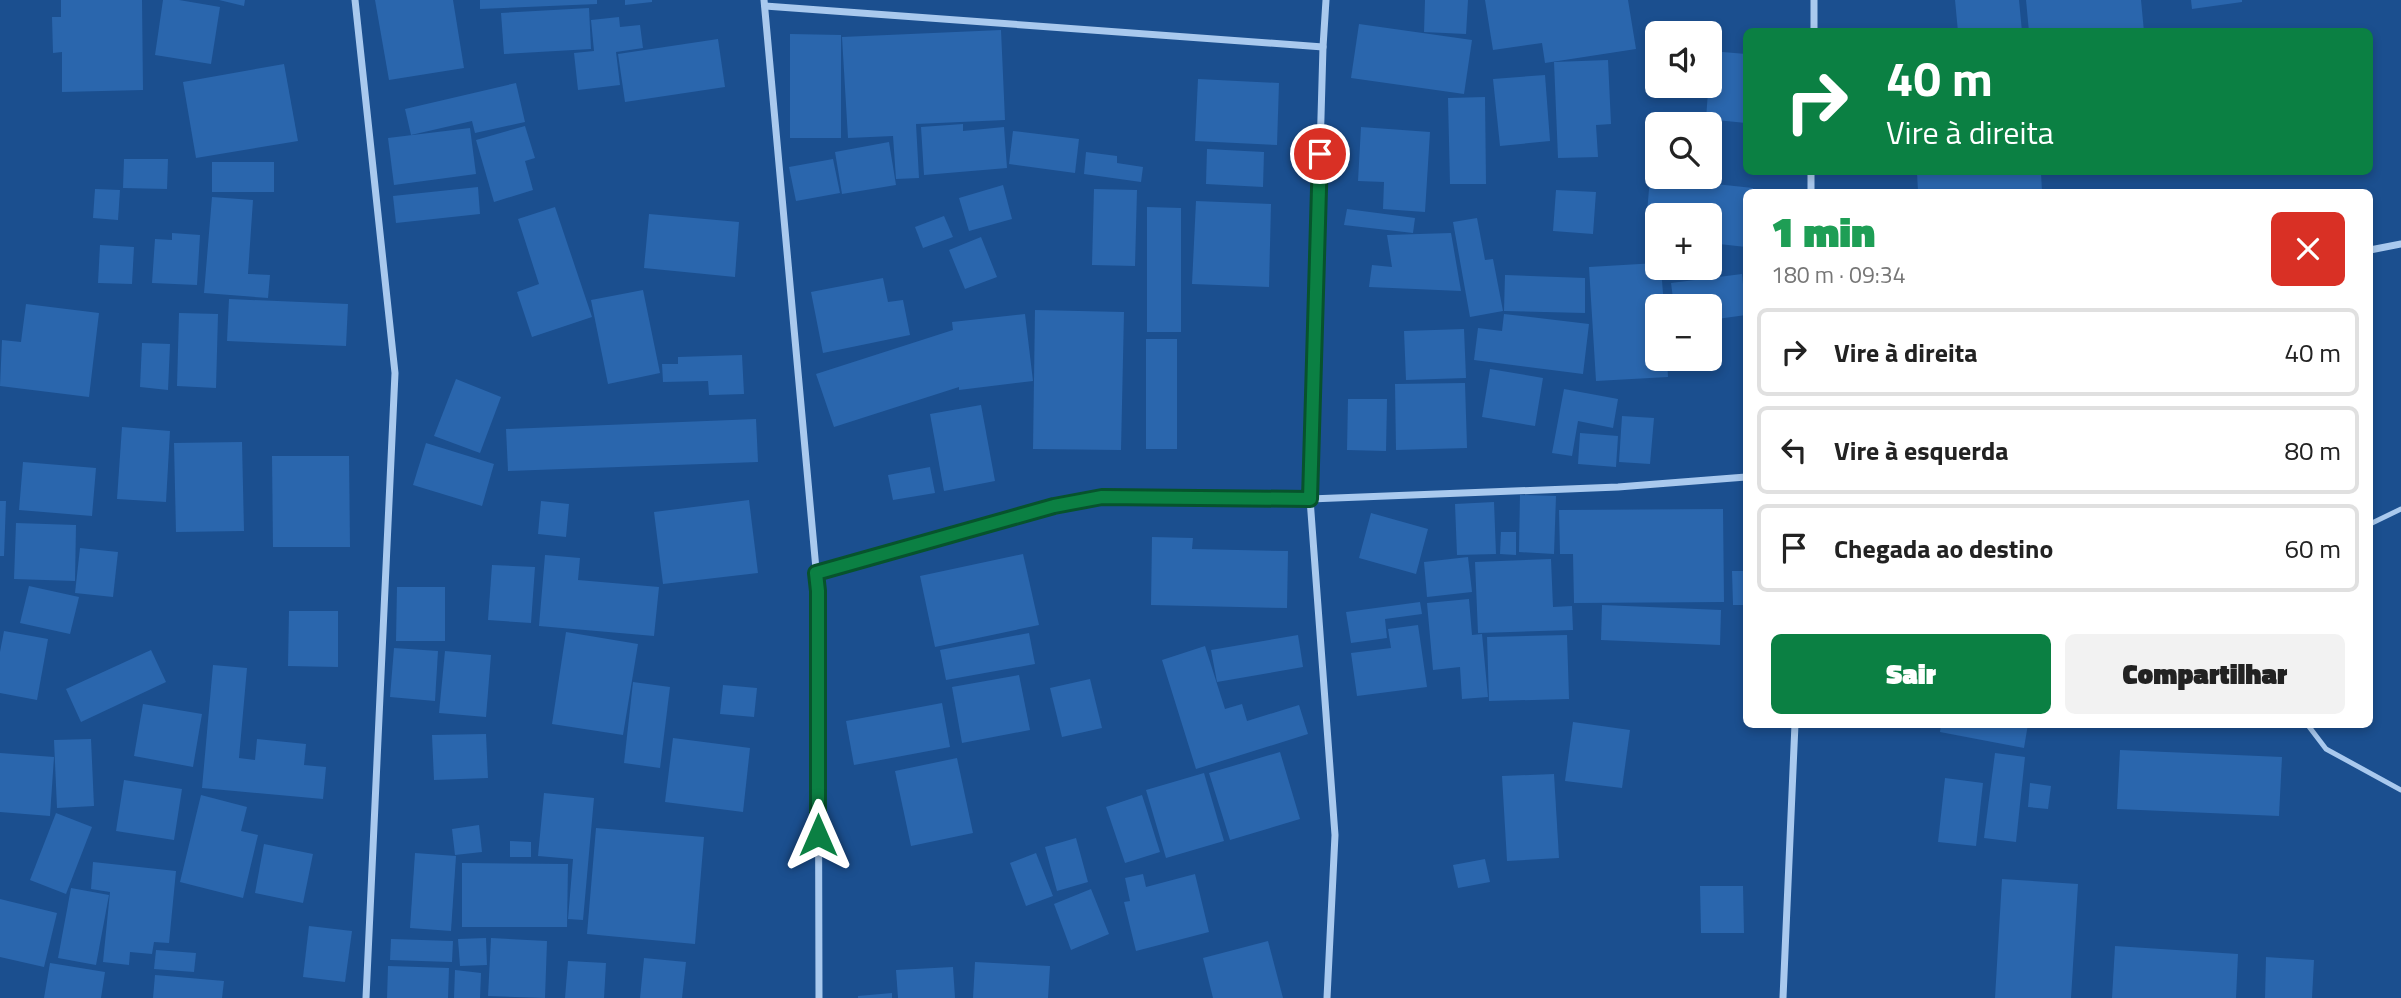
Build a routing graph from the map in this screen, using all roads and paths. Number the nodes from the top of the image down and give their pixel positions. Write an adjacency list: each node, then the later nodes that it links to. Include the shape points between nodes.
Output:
1 (355, 0): 17 (street, via 395,373)
2 (1326, 0): 6 (street)
3 (1814, 0): 5 (street)
4 (765, 3): 6 (street); 13 (street)
5 (1814, 28)
6 (1323, 47): 10 (street)
7 (2401, 244): 8 (street)
8 (2373, 249)
9 (1743, 477): 10 (street)
10 (1310, 499): 13 (street, via 1102,497 1054,506); 19 (street, via 1335,835)
11 (2401, 509): 12 (lane)
12 (2373, 523)
13 (816, 573): 18 (street)
14 (1795, 728): 20 (street)
15 (2310, 728): 16 (lane, via 2326,748)
16 (2401, 790)
17 (366, 998)
18 (819, 998)
19 (1327, 998)
20 (1783, 998)

